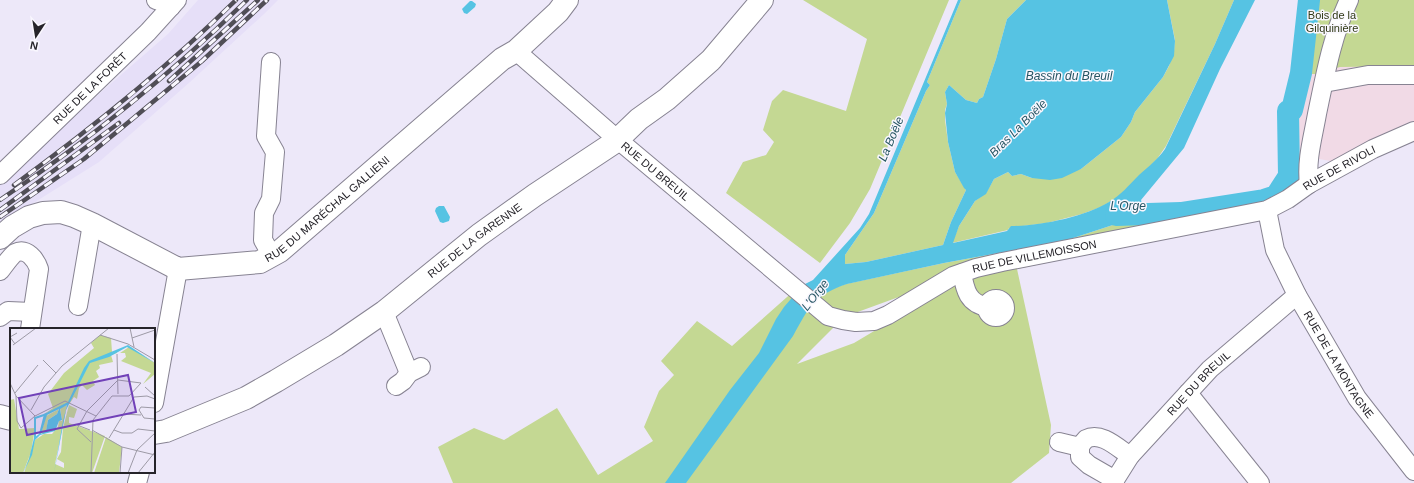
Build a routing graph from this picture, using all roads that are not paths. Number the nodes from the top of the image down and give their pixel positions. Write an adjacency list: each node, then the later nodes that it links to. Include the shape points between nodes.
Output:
1 (567, 0): 5 (main road, RUE DU MARÉCHAL GALLIENI, via 558,12)
2 (762, 0): 10 (main road, RUE DE LA GARENNE, via 711,60)
3 (1349, 0): 8 (street, via 1336,31)
4 (168, 2): 11 (street, RUE DE LA FORÊT, via 148,32)
5 (516, 51): 10 (street, RUE DU BREUIL); 16 (main road, RUE DU MARÉCHAL GALLIENI, via 502,59)
6 (271, 62): 16 (street, via 266,136 275,152 271,199 264,213 263,240)
7 (1414, 75): 8 (street, via 1368,75)
8 (1324, 83): 12 (street, via 1309,157)
9 (1414, 131): 12 (street, RUE DE RIVOLI, via 1373,149)
10 (617, 139): 22 (street, RUE DU BREUIL); 24 (main road, RUE DE LA GARENNE, via 479,235)
11 (0, 175)
12 (1309, 184): 13 (street, RUE DE RIVOLI)
13 (1267, 210): 19 (street, RUE DE VILLEMOISSON); 20 (street, RUE DE LA MONTAGNE, via 1275,250)
14 (92, 224): 15 (main road, via 60,212 43,213 29,217); 17 (main road); 21 (street)
15 (0, 238)
16 (272, 256): 17 (main road, RUE DU MARÉCHAL GALLIENI, via 260,262)
17 (178, 269): 29 (street)
18 (0, 270): 26 (street, via 15,253 24,252 31,255 36,262 39,269)
19 (962, 272): 22 (street, RUE DE VILLEMOISSON, via 874,321 843,320 828,316); 23 (street, via 968,295 980,306)
20 (1297, 295): 28 (street, RUE DU BREUIL, via 1210,369); 36 (street, RUE DE LA MONTAGNE, via 1357,398)
21 (78, 306)
22 (816, 306)
23 (988, 307)
24 (384, 312): 27 (street, via 415,370); 32 (main road, RUE DE LA GARENNE, via 246,398)
25 (0, 317): 26 (street, via 8,311)
26 (31, 320)
27 (396, 386)
28 (1188, 393): 35 (street, RUE DU BREUIL); 40 (street)
29 (155, 397)
30 (0, 416): 31 (main road)
31 (10, 419)
32 (155, 434)
33 (1059, 442): 34 (street)
34 (1080, 447): 35 (street, via 1086,439 1102,438); 38 (street, via 1080,457)
35 (1130, 456): 38 (street, RUE DU BREUIL)
36 (1414, 471)
37 (140, 473): 39 (street)
38 (1114, 481)
39 (137, 483)
40 (1260, 483)

